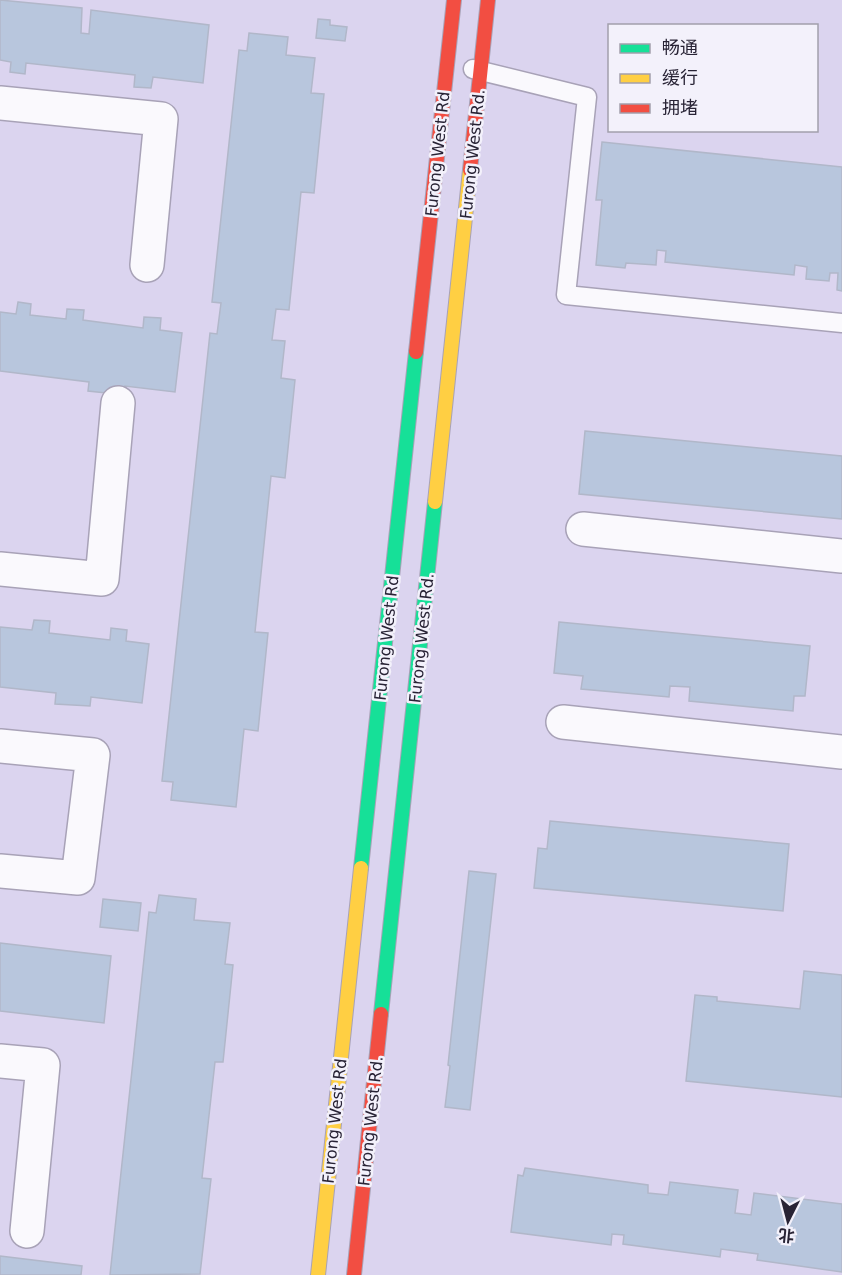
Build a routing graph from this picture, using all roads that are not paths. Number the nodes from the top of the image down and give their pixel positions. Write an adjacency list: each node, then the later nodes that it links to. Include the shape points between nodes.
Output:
1 (454, 0): 3 (main road, Furong West Rd)
2 (488, 0): 4 (main road, Furong West Rd.)
3 (447, 64): 4 (lane); 18 (main road, Furong West Rd)
4 (481, 70): 7 (lane, via 587,97 566,295); 19 (main road, Furong West Rd.)
5 (0, 103): 6 (street, via 161,119)
6 (147, 265)
7 (842, 323)
8 (118, 403): 11 (street, via 102,579)
9 (583, 529): 10 (street)
10 (842, 556)
11 (0, 568)
12 (563, 722): 14 (street)
13 (0, 746): 15 (street, via 93,755 78,878)
14 (842, 752)
15 (0, 871)
16 (0, 1061): 17 (street, via 43,1065)
17 (27, 1231)
18 (318, 1275)
19 (354, 1275)

